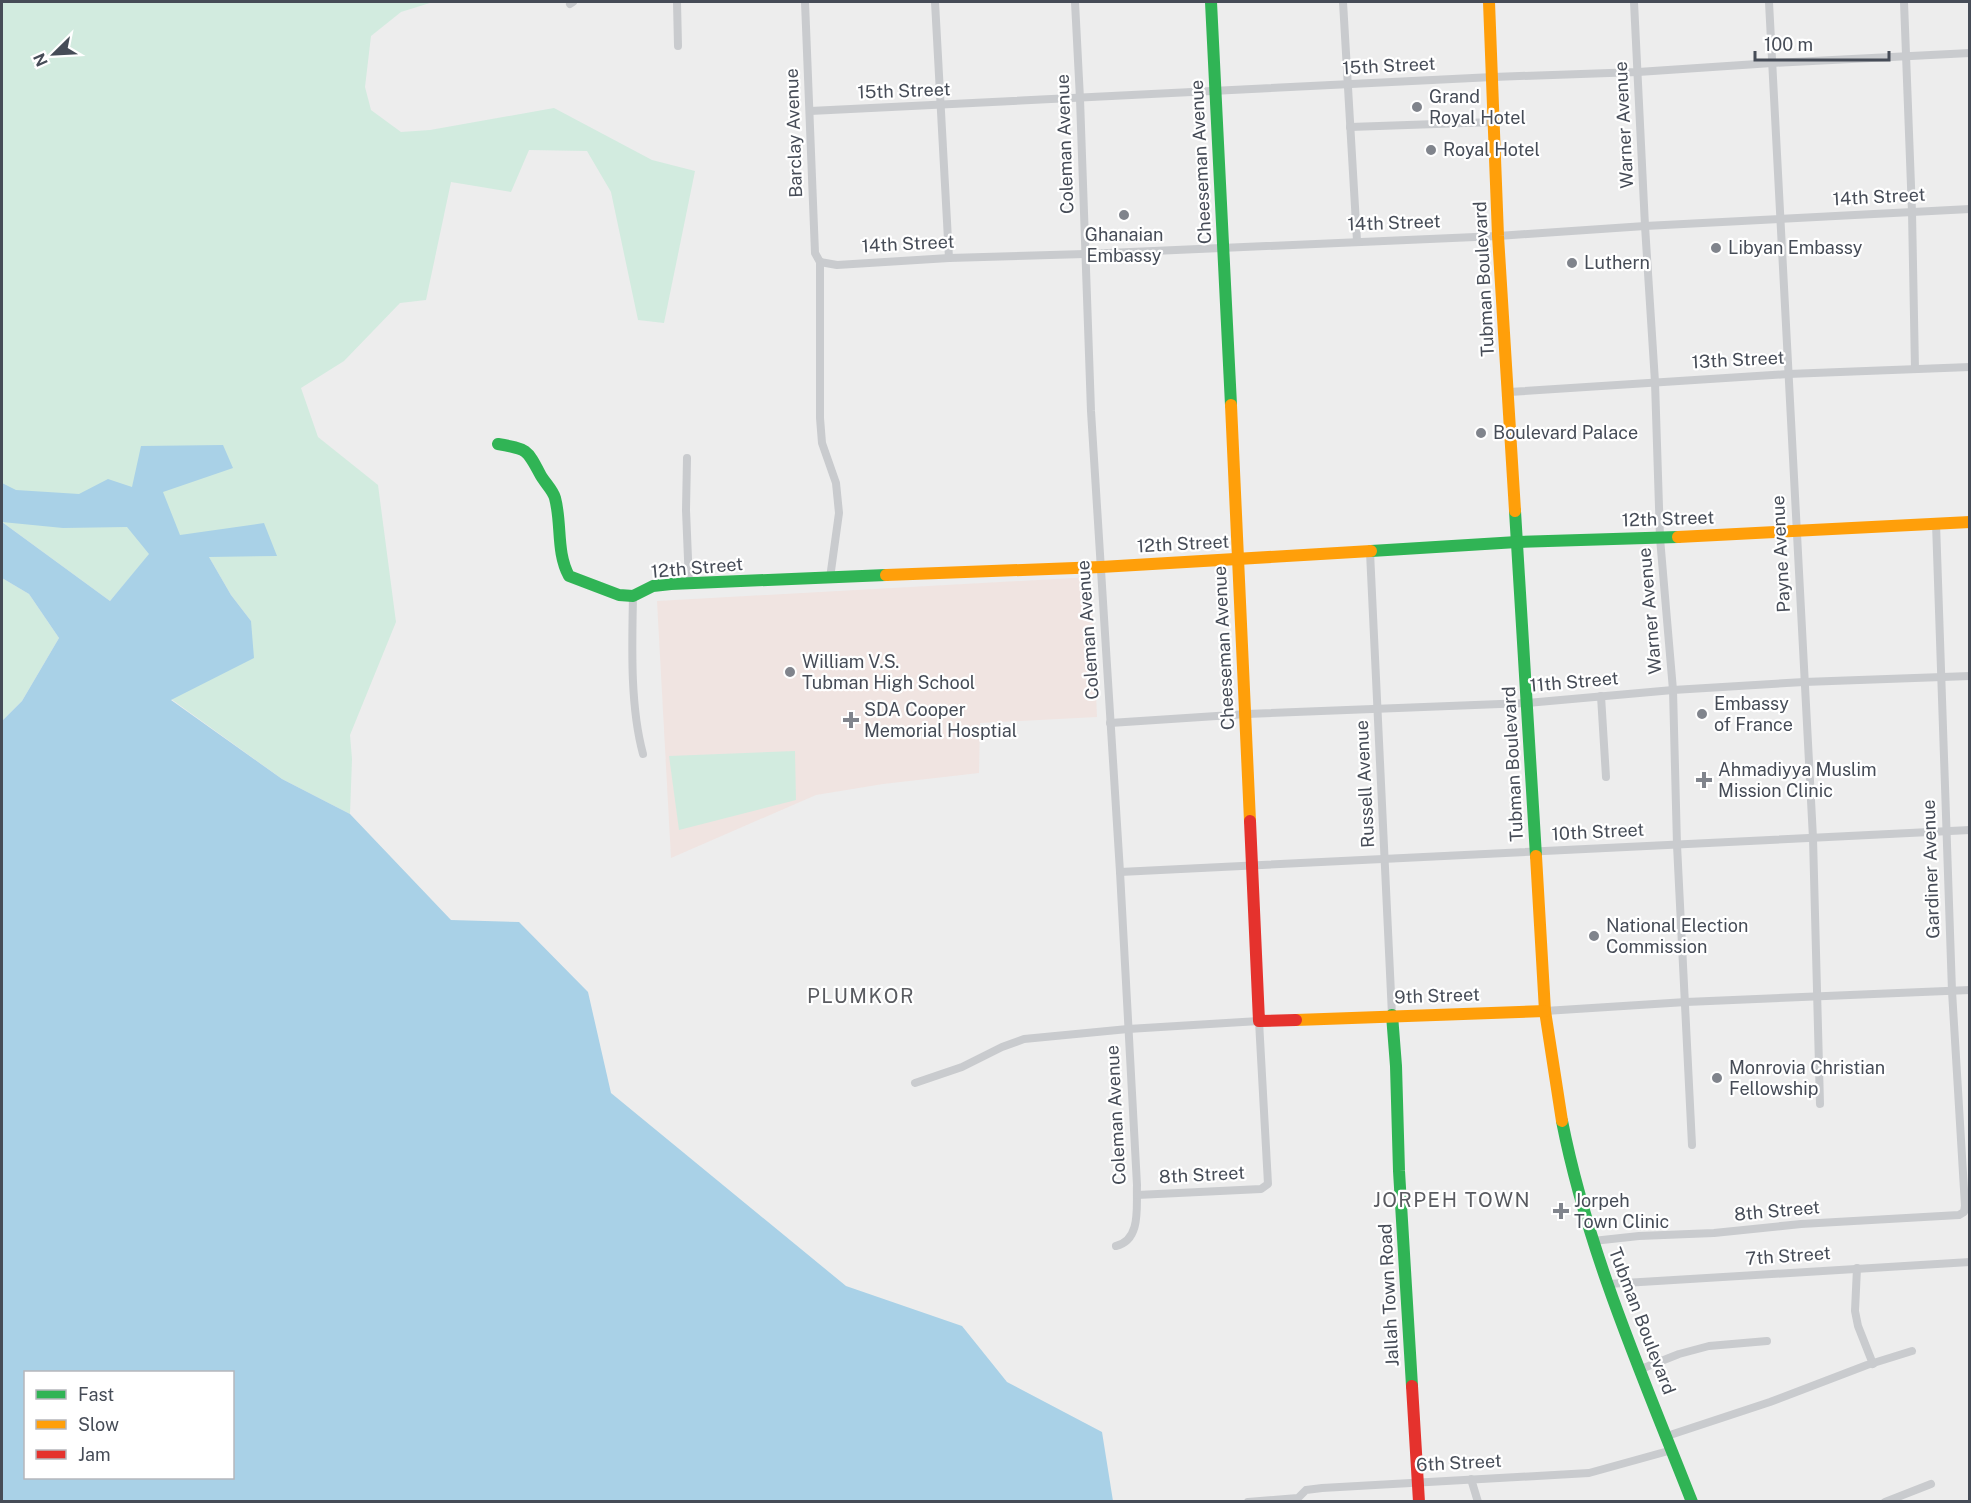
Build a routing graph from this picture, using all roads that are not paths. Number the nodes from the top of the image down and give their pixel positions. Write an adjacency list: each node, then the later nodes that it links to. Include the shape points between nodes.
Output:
1 (677, 2): 11 (street)
2 (804, 2): 21 (street, Barclay Avenue)
3 (935, 2): 20 (street)
4 (1075, 2): 19 (street, Coleman Avenue)
5 (1211, 2): 18 (main road, Cheeseman Avenue)
6 (1342, 2): 17 (street)
7 (1489, 2): 16 (main road, Tubman Boulevard)
8 (1634, 2): 15 (street, Warner Avenue)
9 (1769, 2): 14 (street, Payne Avenue)
10 (1904, 2): 13 (street)
11 (678, 46)
12 (1970, 53): 13 (street, 15th Street)
13 (1906, 56): 14 (street, 15th Street); 25 (street)
14 (1772, 63): 15 (street, 15th Street); 26 (street, Payne Avenue)
15 (1638, 72): 16 (street, 15th Street); 27 (street, Warner Avenue)
16 (1493, 77): 17 (street, 15th Street); 22 (main road, Tubman Boulevard)
17 (1348, 85): 18 (street, 15th Street); 23 (street)
18 (1215, 92): 19 (street, 15th Street); 30 (main road, Cheeseman Avenue)
19 (1080, 99): 20 (street, 15th Street); 31 (street, Coleman Avenue)
20 (940, 106): 21 (street, 15th Street); 32 (street)
21 (810, 111): 33 (street, Barclay Avenue, via 815,253)
22 (1494, 122): 23 (street); 28 (main road, Tubman Boulevard)
23 (1350, 127): 29 (street)
24 (1970, 209): 25 (street, 14th Street)
25 (1912, 212): 26 (street, 14th Street); 35 (street)
26 (1780, 219): 27 (street, 14th Street); 36 (street, Payne Avenue)
27 (1645, 226): 28 (street, 14th Street); 37 (street, Warner Avenue)
28 (1498, 236): 29 (street, 14th Street); 38 (main road, Tubman Boulevard)
29 (1357, 241): 30 (street, 14th Street)
30 (1222, 247): 31 (street, 14th Street); 47 (main road, Cheeseman Avenue)
31 (1085, 254): 32 (street, 14th Street); 48 (street, Coleman Avenue)
32 (949, 258): 33 (street, 14th Street, via 837,265)
33 (820, 262): 49 (street, Barclay Avenue, via 819,418 822,443 836,483 839,513)
34 (1970, 367): 35 (street, 13th Street)
35 (1915, 369): 36 (street, 13th Street)
36 (1788, 374): 37 (street, 13th Street); 43 (street, Payne Avenue)
37 (1655, 382): 38 (street, 13th Street); 44 (street, Warner Avenue)
38 (1509, 392): 45 (main road, Tubman Boulevard)
39 (498, 444): 51 (main road, 12th Street, via 529,453 555,495 566,573 615,594)
40 (687, 458): 50 (street)
41 (1970, 522): 42 (main road, 12th Street)
42 (1936, 523): 43 (main road, 12th Street); 53 (street, Gardiner Avenue)
43 (1797, 531): 44 (main road, 12th Street); 54 (street, Payne Avenue)
44 (1660, 538): 45 (main road, 12th Street); 55 (street, Warner Avenue)
45 (1517, 542): 46 (main road, 12th Street); 57 (main road, Tubman Boulevard)
46 (1370, 552): 47 (main road, 12th Street); 58 (street, Russell Avenue)
47 (1237, 560): 48 (main road, 12th Street); 59 (main road, Cheeseman Avenue)
48 (1101, 567): 49 (main road, 12th Street); 60 (street, Coleman Avenue)
49 (830, 578): 50 (main road, 12th Street)
50 (689, 584): 51 (main road, 12th Street, via 652,586)
51 (633, 596): 61 (street, via 632,664)
52 (1970, 676): 53 (street, 11th Street)
53 (1942, 677): 54 (street, 11th Street); 64 (street, Gardiner Avenue)
54 (1804, 682): 55 (street, 11th Street); 65 (street, Payne Avenue)
55 (1672, 690): 56 (street, 11th Street); 66 (street, Warner Avenue)
56 (1601, 696): 57 (street, 11th Street); 62 (street)
57 (1527, 703): 58 (street, 11th Street); 67 (main road, Tubman Boulevard)
58 (1378, 708): 59 (street, 11th Street); 68 (street, Russell Avenue)
59 (1247, 714): 60 (street, 11th Street); 69 (main road, Cheeseman Avenue)
60 (1110, 723): 70 (street, Coleman Avenue)
61 (643, 754)
62 (1606, 777)
63 (1970, 830): 64 (street, 10th Street)
64 (1946, 831): 65 (street, 10th Street); 72 (street, Gardiner Avenue)
65 (1813, 838): 66 (street, 10th Street); 73 (street, Payne Avenue)
66 (1677, 845): 67 (street, 10th Street); 74 (street, Warner Avenue)
67 (1536, 852): 68 (street, 10th Street); 75 (main road, Tubman Boulevard)
68 (1386, 860): 69 (street, 10th Street); 76 (street, Russell Avenue)
69 (1252, 866): 70 (street, 10th Street); 77 (main road, Cheeseman Avenue)
70 (1120, 872): 78 (street, Coleman Avenue)
71 (1970, 990): 72 (street, 9th Street)
72 (1952, 991): 73 (street, 9th Street); 84 (street, Gardiner Avenue)
73 (1818, 998): 74 (street, 9th Street); 80 (street, Payne Avenue)
74 (1686, 1002): 75 (street, 9th Street); 81 (street, Warner Avenue)
75 (1545, 1011): 76 (main road, 9th Street); 85 (main road, Tubman Boulevard, via 1568,1143)
76 (1392, 1015): 77 (main road, 9th Street); 97 (main road, Jallah Town Road)
77 (1259, 1021): 78 (street, 9th Street); 82 (street, Cheeseman Avenue)
78 (1128, 1029): 79 (street, 9th Street, via 1024,1039); 83 (street, Coleman Avenue)
79 (915, 1083)
80 (1821, 1104)
81 (1692, 1145)
82 (1268, 1184): 83 (street, 8th Street, via 1261,1189)
83 (1137, 1195): 86 (street, Coleman Avenue, via 1133,1233 1125,1243)
84 (1964, 1212): 85 (street, 8th Street)
85 (1593, 1241): 89 (main road, Tubman Boulevard)
86 (1116, 1245)
87 (1970, 1262): 88 (street, 7th Street)
88 (1857, 1268): 89 (street, 7th Street); 92 (street, via 1855,1311)
89 (1608, 1284): 93 (main road, Tubman Boulevard)
90 (1767, 1341): 93 (street, via 1709,1346)
91 (1912, 1351): 92 (street)
92 (1873, 1364): 94 (street)
93 (1641, 1369): 94 (main road, Tubman Boulevard)
94 (1667, 1436): 95 (main road, Tubman Boulevard)
95 (1672, 1450): 96 (street, 6th Street, via 1589,1473); 103 (main road, Tubman Boulevard)
96 (1471, 1479): 97 (street, 6th Street); 102 (street)
97 (1418, 1481): 99 (street, 6th Street, via 1306,1490); 101 (main road, Jallah Town Road)
98 (1931, 1484): 104 (street)
99 (1297, 1500): 100 (street, 6th Street)
100 (1248, 1502)
101 (1419, 1502)
102 (1478, 1502)
103 (1692, 1502)
104 (1885, 1502)

